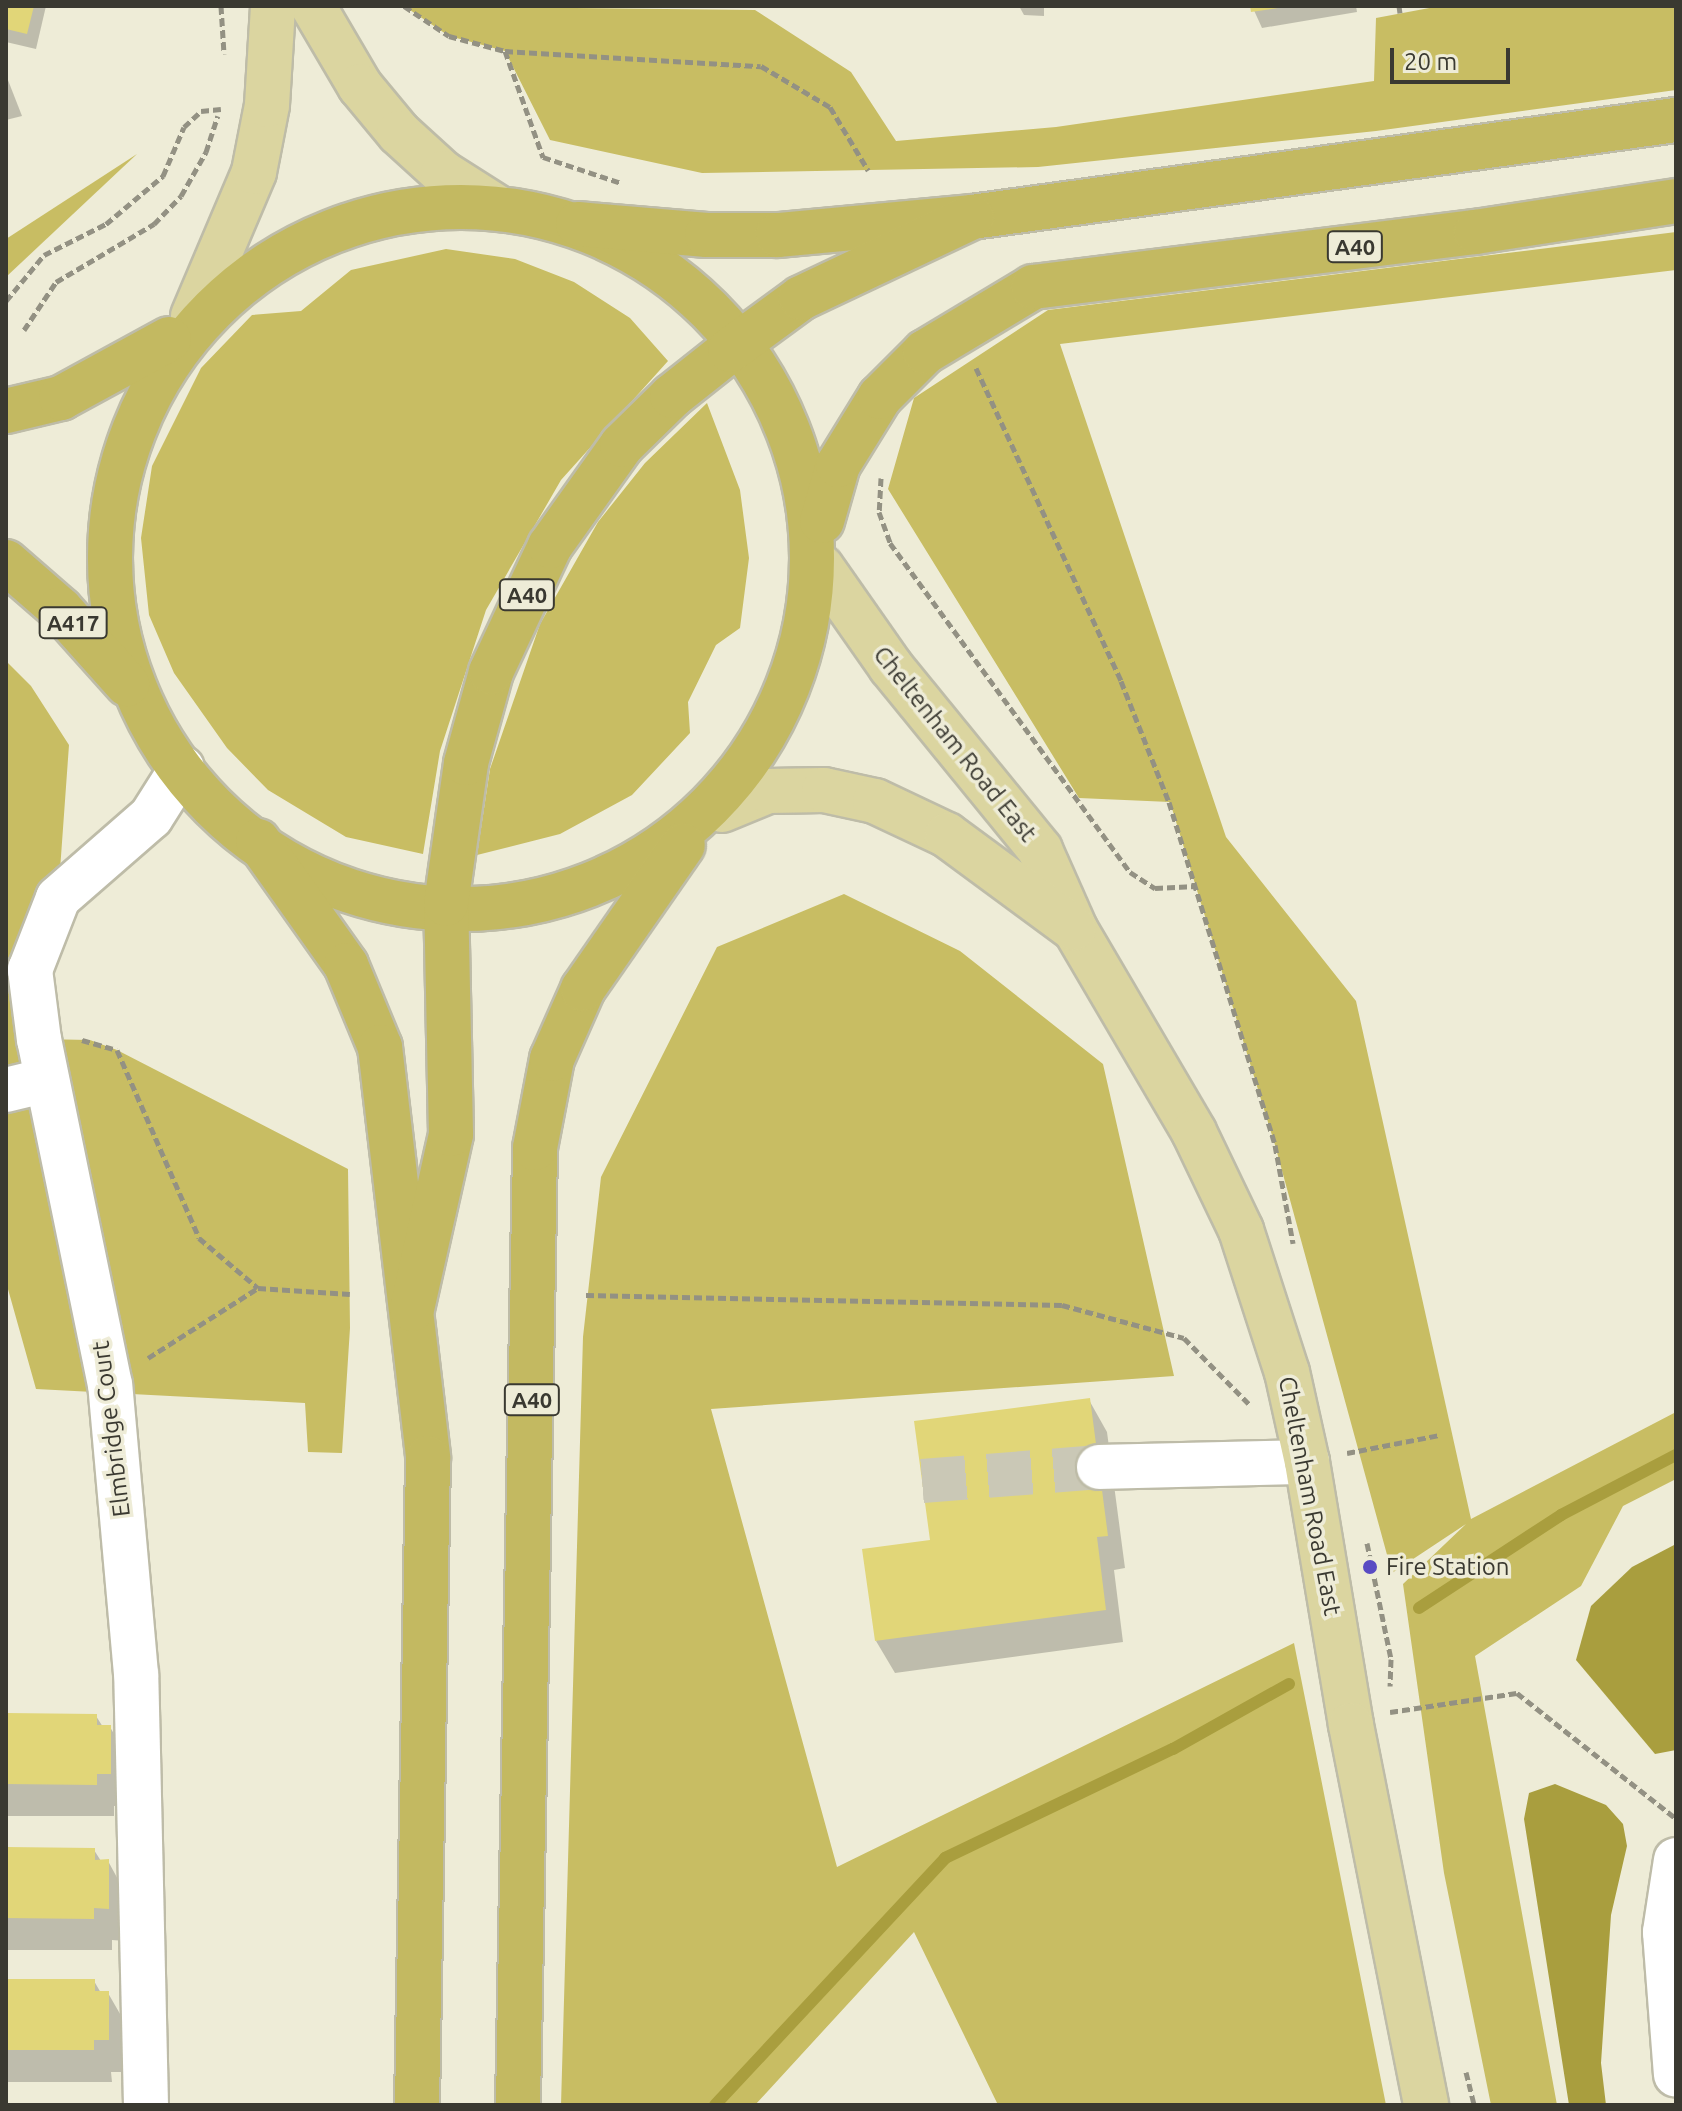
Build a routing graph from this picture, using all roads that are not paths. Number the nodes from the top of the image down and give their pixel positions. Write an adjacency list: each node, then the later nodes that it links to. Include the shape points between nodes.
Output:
1 (273, 6): 8 (main road, via 267,105 254,172)
2 (313, 6): 5 (main road, via 360,86 399,133 443,173)
3 (1676, 120): 6 (highway, A40)
4 (1676, 201): 11 (highway, A40, via 1476,232 1033,287 925,352 880,397 838,465)
5 (495, 206): 7 (highway, A40); 8 (highway, A40, via 407,211 308,241 257,268)
6 (972, 217): 7 (highway, A40, via 778,235 707,235); 9 (highway, A40, via 801,298)
7 (575, 223): 9 (highway, A40, via 664,282)
8 (187, 324): 10 (highway, via 61,398); 14 (highway, A40, via 147,383 121,451 111,503 106,554 110,600)
9 (730, 350): 11 (highway, A40, via 795,460); 19 (highway, A40, via 622,445 550,546 491,672 466,763)
10 (6, 411)
11 (822, 521): 13 (highway, A40)
12 (6, 562): 14 (highway, A417, via 60,609)
13 (821, 567): 16 (highway, A40, via 795,683 761,756); 20 (main road, Cheltenham Road East, via 891,667 1040,850)
14 (134, 692): 15 (highway, A40)
15 (182, 768): 17 (highway, A40); 21 (street, Elmbridge Court, via 151,817 58,898 30,970)
16 (722, 810): 18 (highway, A40); 20 (main road, Cheltenham Road East, via 768,791 824,790 875,801 947,835)
17 (252, 832): 19 (highway, A40, via 327,873 381,893); 22 (highway, A40, via 346,965 380,1047)
18 (683, 845): 19 (highway, A40, via 537,899); 29 (highway, A40, via 583,989 552,1059 535,1148)
19 (446, 904): 22 (highway, A40, via 451,1134)
20 (1075, 929): 23 (main road, Cheltenham Road East, via 1194,1132 1241,1230 1287,1372)
21 (31, 1070): 27 (street, Elmbridge Court, via 110,1385 136,1674)
22 (412, 1309): 28 (highway, A40, via 428,1458 429,1552)
23 (1307, 1462): 24 (street); 30 (main road, Cheltenham Road East, via 1351,1725)
24 (1099, 1467)
25 (1676, 1860): 26 (street, via 1665,1932)
26 (1676, 2075)
27 (146, 2105)
28 (417, 2105)
29 (518, 2105)
30 (1426, 2105)

